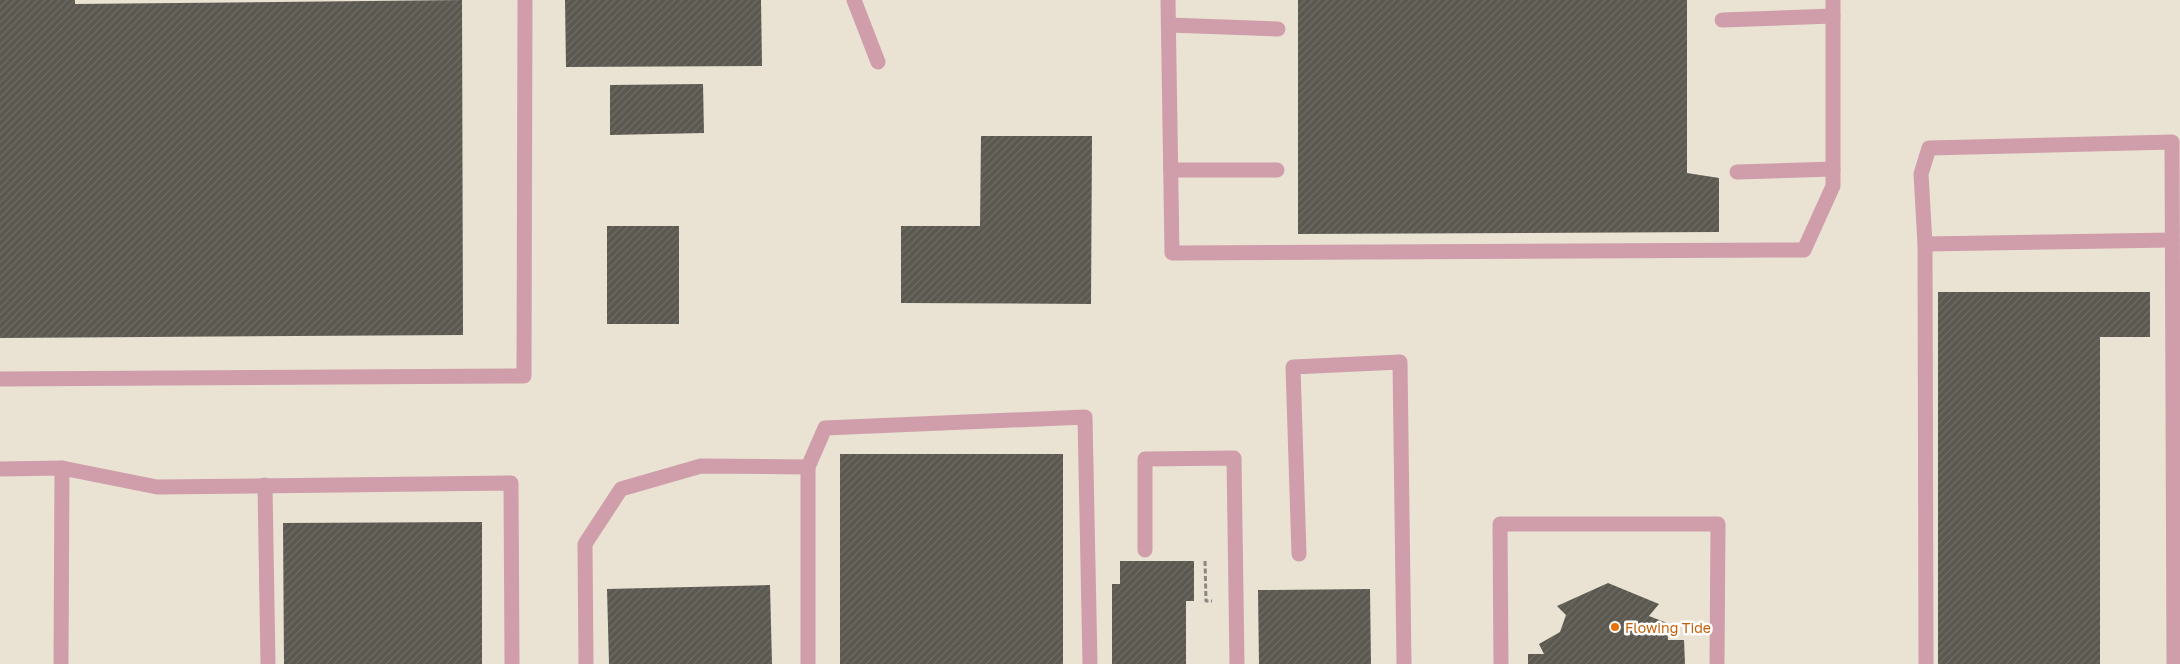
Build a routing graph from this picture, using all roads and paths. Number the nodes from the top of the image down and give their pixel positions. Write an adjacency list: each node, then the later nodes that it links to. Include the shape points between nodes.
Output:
1 (525, 0): 16 (street, via 524,376)
2 (854, 0): 9 (street)
3 (1168, 0): 7 (street)
4 (1833, 0): 5 (street)
5 (1833, 16): 6 (street); 10 (street)
6 (1722, 20)
7 (1169, 25): 8 (street); 11 (street)
8 (1278, 29)
9 (878, 62)
10 (1833, 169): 11 (street, via 1833,186 1804,250 1172,253); 13 (street)
11 (1171, 170): 12 (street)
12 (1277, 170)
13 (1737, 172)
14 (2172, 240): 15 (street); 15 (street, via 2172,142 1929,148 1921,174); 34 (street)
15 (1925, 244): 33 (street)
16 (0, 380)
17 (808, 467): 26 (street, via 701,466 621,489 584,544); 27 (street); 28 (street, via 825,428 1085,417)
18 (62, 468): 19 (street); 20 (street, via 157,487); 23 (street)
19 (0, 469)
20 (265, 485): 24 (street); 25 (street, via 511,483)
21 (1145, 550): 29 (street, via 1145,460 1234,458)
22 (1299, 554): 30 (street, via 1293,367 1400,362)
23 (61, 664)
24 (268, 664)
25 (512, 664)
26 (586, 664)
27 (808, 664)
28 (1090, 664)
29 (1237, 664)
30 (1404, 664)
31 (1501, 664): 32 (street, via 1500,524 1718,524)
32 (1717, 664)
33 (1926, 664)
34 (2174, 664)

